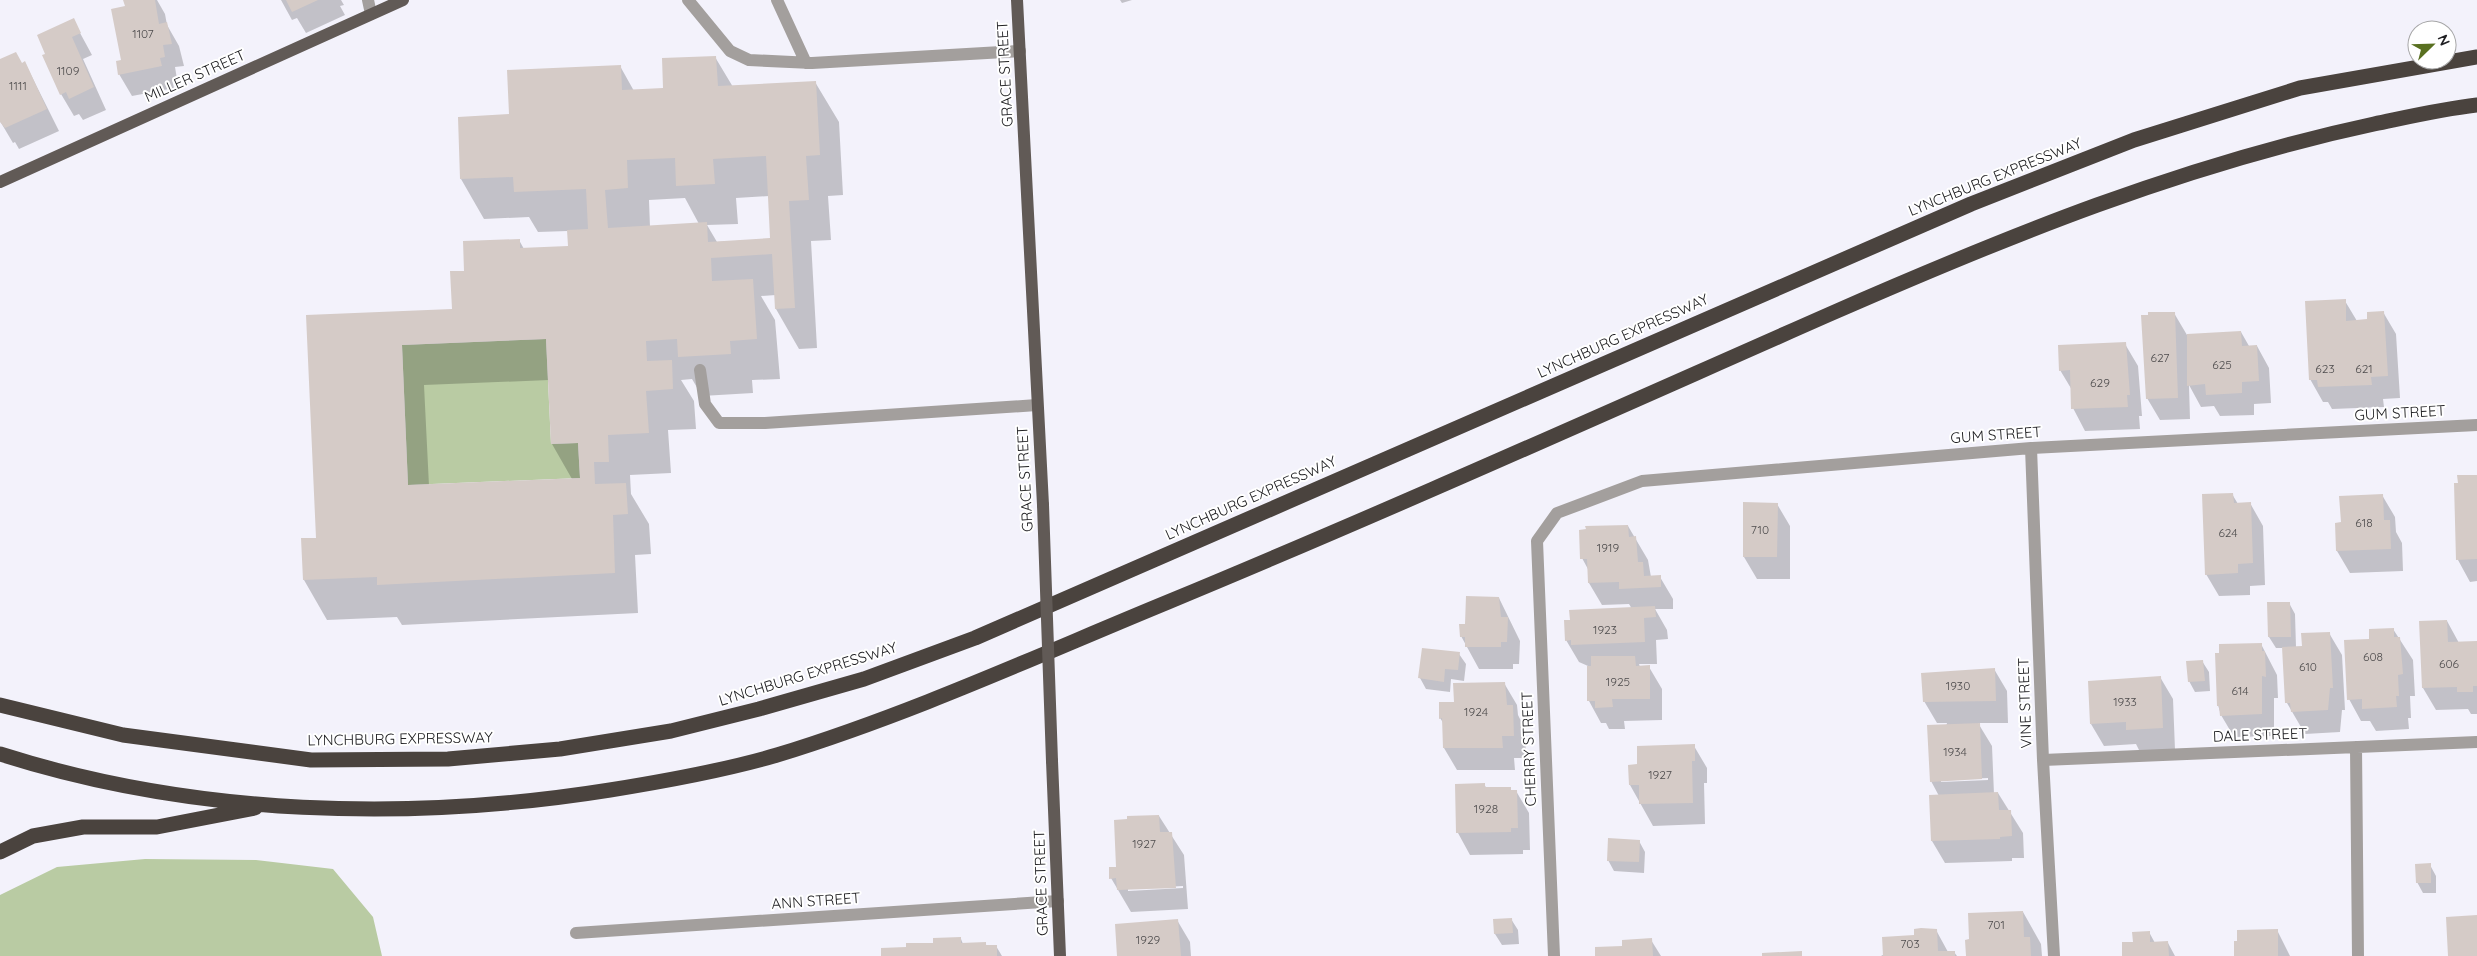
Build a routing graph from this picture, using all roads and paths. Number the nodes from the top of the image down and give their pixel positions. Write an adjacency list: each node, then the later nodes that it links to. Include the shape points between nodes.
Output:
1 (368, 0): 6 (street)
2 (403, 0): 6 (main road, MILLER STREET)
3 (688, 0): 9 (street, via 730,51 749,60)
4 (777, 0): 9 (street)
5 (1017, 0): 7 (main road, GRACE STREET)
6 (371, 14): 11 (main road, MILLER STREET)
7 (1020, 51): 9 (street); 13 (main road, GRACE STREET)
8 (2477, 57): 17 (highway, LYNCHBURG EXPRESSWAY, via 2300,88 2134,140 1971,204 975,638 864,679 759,710 671,731 560,749 448,758 310,760 123,735)
9 (806, 63)
10 (2477, 105): 22 (highway, via 2304,139 2111,198 1969,253 1258,565 890,716 774,756 665,782 546,800 410,810)
11 (0, 182)
12 (700, 370): 13 (street, via 705,404 720,423 766,423)
13 (1037, 405): 24 (main road, GRACE STREET, bridge)
14 (2477, 425): 15 (street, GUM STREET)
15 (2031, 448): 16 (street, GUM STREET, via 1642,481 1557,513); 21 (street, VINE STREET)
16 (1537, 541): 27 (street, CHERRY STREET)
17 (3, 704)
18 (2477, 742): 19 (street, DALE STREET)
19 (2356, 747): 21 (street, DALE STREET); 29 (street)
20 (0, 754): 22 (highway, via 152,791)
21 (2043, 760): 28 (street, VINE STREET)
22 (267, 806): 23 (highway, via 157,827 83,827 33,836)
23 (0, 852)
24 (1058, 901): 25 (street, ANN STREET); 26 (main road, GRACE STREET)
25 (576, 933)
26 (1060, 956)
27 (1554, 956)
28 (2054, 956)
29 (2358, 956)

